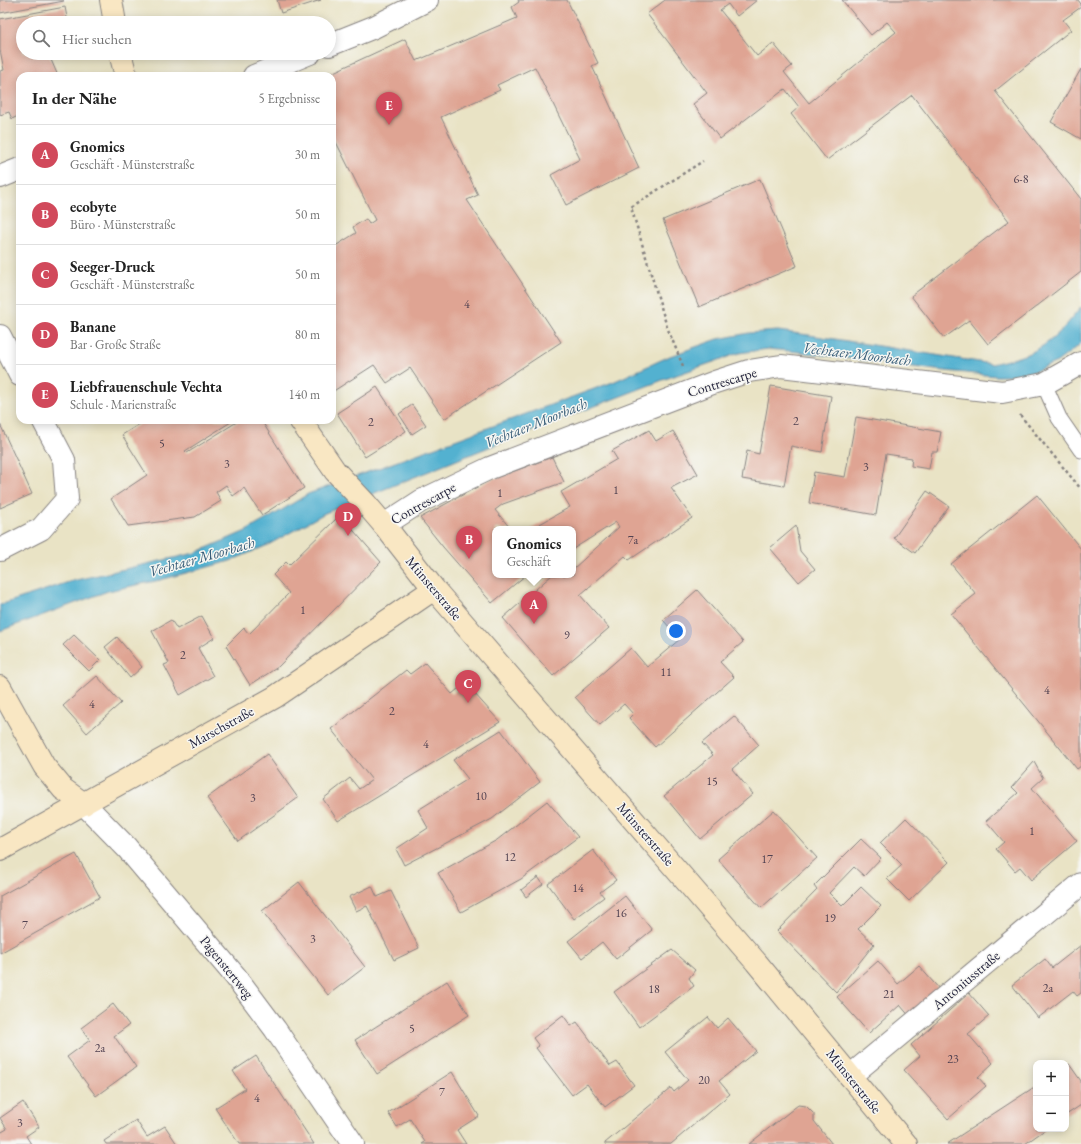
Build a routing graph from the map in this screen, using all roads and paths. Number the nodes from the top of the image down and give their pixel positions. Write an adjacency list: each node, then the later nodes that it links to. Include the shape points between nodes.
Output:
1 (111, 0): 3 (street)
2 (427, 0): 4 (street, via 374,27)
3 (114, 16)
4 (336, 42)
5 (122, 60): 7 (street)
6 (293, 60): 8 (street)
7 (125, 72)
8 (264, 72)
9 (703, 161): 15 (path, via 631,207 667,327)
10 (16, 171): 11 (street)
11 (0, 177)
12 (0, 336): 14 (street)
13 (1081, 363): 16 (street, Contrescarpe)
14 (16, 367)
15 (685, 370)
16 (1044, 384): 17 (street, Contrescarpe); 20 (lane, via 1059,418)
17 (1002, 392): 21 (path); 22 (street, Contrescarpe, via 781,366 749,371 490,468 421,501)
18 (45, 424): 23 (street, via 64,460 67,499 41,529)
19 (303, 424): 22 (street, Münsterstraße, via 335,471)
20 (1081, 450)
21 (1081, 489)
22 (384, 525): 24 (street, Münsterstraße)
23 (0, 550)
24 (434, 589): 26 (street, Marschstraße, via 275,697); 29 (street, Münsterstraße, via 581,758)
25 (0, 687): 26 (street, via 44,766 63,789)
26 (84, 804): 27 (street, Marschstraße); 30 (street, Pagenstertweg, via 127,848 236,978 275,1029)
27 (0, 850)
28 (1081, 884): 29 (street, Antoniusstraße)
29 (850, 1076): 31 (street, Münsterstraße)
30 (353, 1144)
31 (906, 1144)

